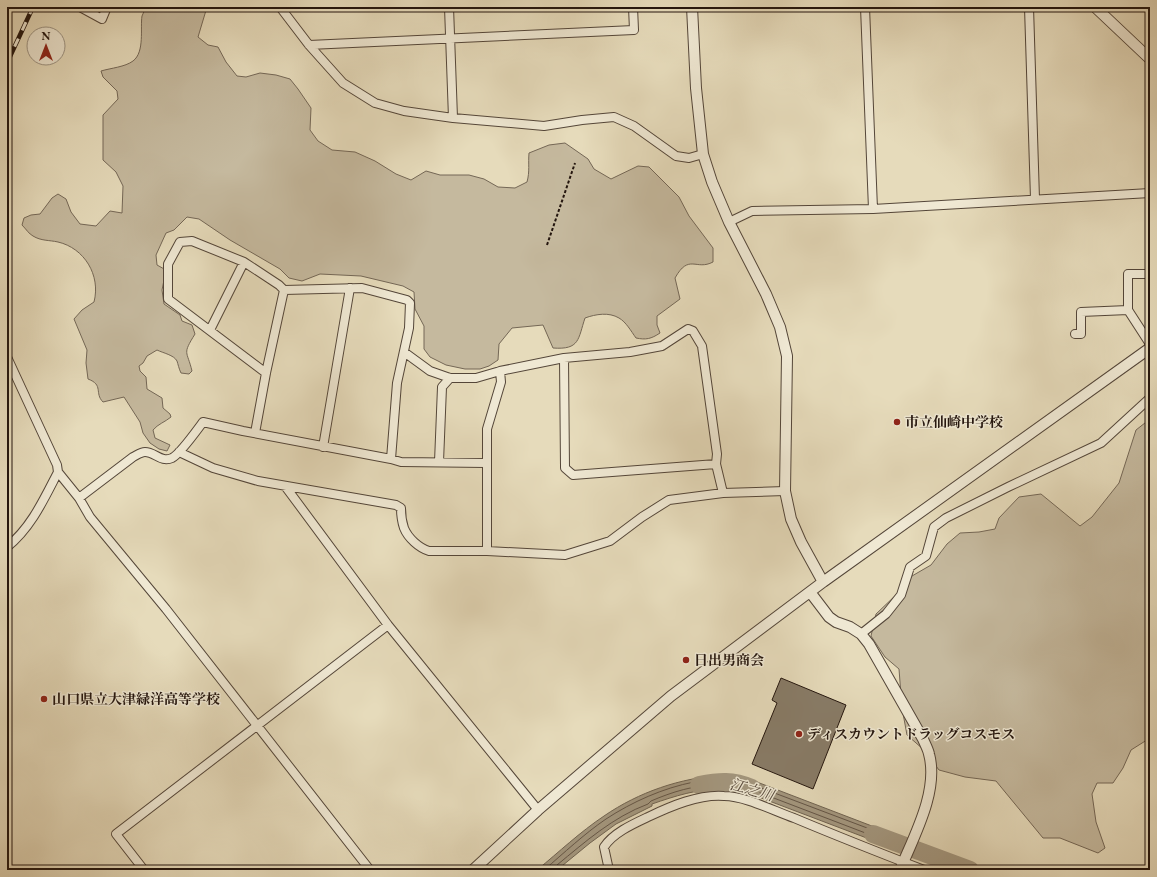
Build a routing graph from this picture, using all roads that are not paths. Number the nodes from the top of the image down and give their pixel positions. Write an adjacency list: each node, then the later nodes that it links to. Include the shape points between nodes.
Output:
1 (80, 7): 2 (street, via 102,19)
2 (107, 7)
3 (280, 7): 11 (street)
4 (449, 7): 10 (street)
5 (633, 7): 10 (street, via 634,30)
6 (692, 7): 14 (street)
7 (865, 7): 17 (street)
8 (1029, 7): 16 (street)
9 (1095, 7): 12 (street)
10 (450, 38): 11 (street); 13 (street)
11 (309, 45): 13 (street, via 344,83 375,103 404,111)
12 (1150, 59)
13 (453, 118): 14 (street, via 544,126 614,117 634,126 676,156 689,158)
14 (702, 154): 18 (street)
15 (1150, 193): 16 (street)
16 (1036, 199): 17 (street)
17 (873, 209): 18 (street, via 752,211)
18 (729, 222): 44 (street, via 766,294 780,327 787,356)
19 (244, 262): 22 (street); 24 (street); 24 (street, via 192,241 180,242 168,264 168,299)
20 (1150, 274): 23 (street, via 1128,274)
21 (350, 288): 22 (street); 28 (street, via 362,288 410,303 409,328); 36 (street)
22 (284, 290): 32 (street)
23 (1128, 310): 25 (street, via 1081,312 1080,334); 26 (street)
24 (210, 330): 32 (street)
25 (1075, 334)
26 (1150, 344)
27 (1150, 348): 49 (street)
28 (404, 352): 33 (street, via 430,371); 38 (street, via 397,383)
29 (7, 357): 42 (street)
30 (564, 358): 31 (street); 41 (street, via 565,468 573,475); 41 (street, via 630,352 662,346 688,329 693,331 702,346 717,454)
31 (500, 371): 33 (street, via 476,378); 40 (street, via 501,382 487,429)
32 (266, 373): 35 (street)
33 (450, 378): 39 (street, via 442,387)
34 (1150, 398): 52 (street, via 1101,443 946,518 934,528 926,556 910,567 901,595 886,614)
35 (255, 433): 36 (street); 37 (street, via 203,422)
36 (323, 447): 38 (street)
37 (179, 452): 43 (street, via 213,468); 46 (street, via 174,457 166,459 146,452 140,453)
38 (391, 459): 39 (street, via 401,462)
39 (438, 462): 40 (street)
40 (486, 463): 48 (street)
41 (716, 464): 45 (street)
42 (58, 472): 46 (street); 47 (street, via 31,522)
43 (285, 486): 48 (street, via 396,505 400,508 404,528 423,549); 51 (street)
44 (785, 491): 45 (street); 49 (street, via 791,519)
45 (723, 493): 48 (street, via 669,500 610,541 565,555)
46 (79, 498): 53 (street, via 90,517 166,609)
47 (7, 547)
48 (487, 551)
49 (823, 582): 50 (street)
50 (810, 592): 52 (street, via 829,617); 54 (street, via 672,696)
51 (388, 625): 53 (street); 54 (street)
52 (861, 634): 55 (street, via 923,739 929,754 930,790)
53 (257, 727): 56 (street, via 116,834); 57 (street)
54 (538, 810): 58 (street)
55 (902, 866): 59 (street, via 778,812 725,796 684,803 637,822 609,840 604,847); 60 (street)
56 (144, 870)
57 (370, 870)
58 (473, 870)
59 (609, 870)
60 (924, 870)

